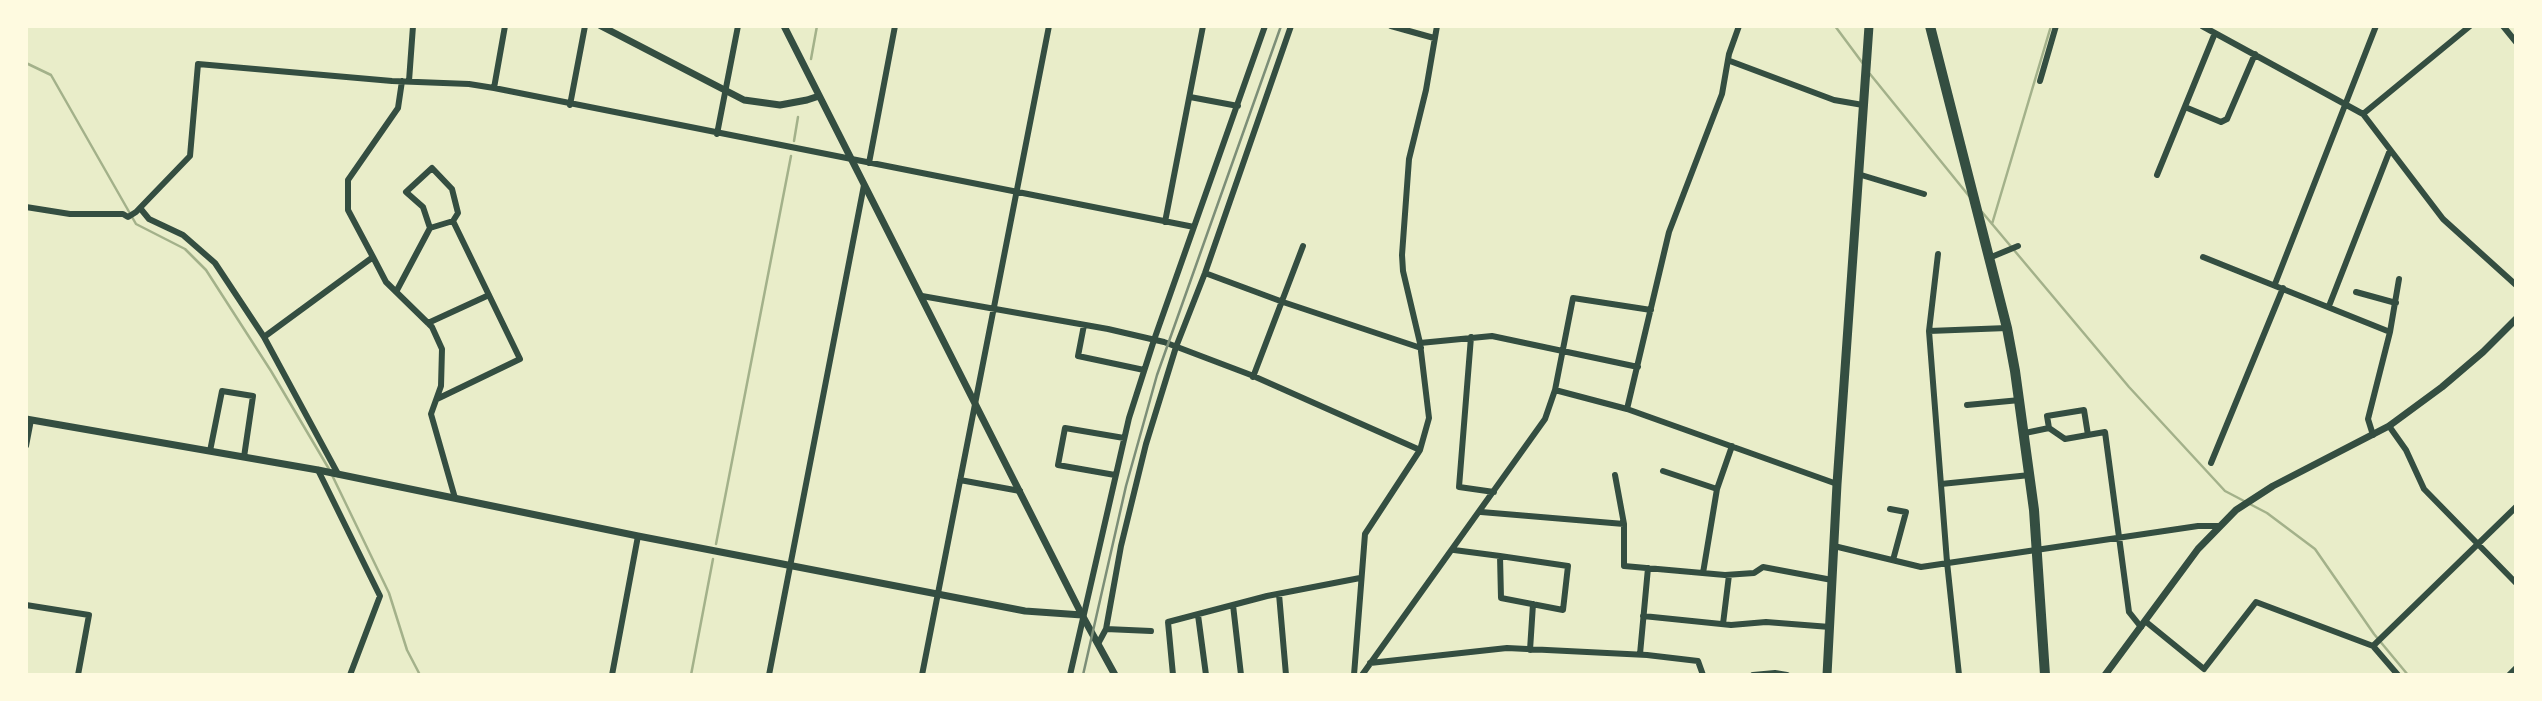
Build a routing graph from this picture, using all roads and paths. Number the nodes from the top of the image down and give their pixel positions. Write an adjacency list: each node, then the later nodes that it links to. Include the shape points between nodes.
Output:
1 (413, 26): 27 (street)
2 (505, 26): 29 (street)
3 (585, 26): 34 (street)
4 (601, 26): 30 (street)
5 (738, 26): 30 (street)
6 (784, 26): 31 (street)
7 (895, 26): 42 (street)
8 (1049, 26): 46 (street)
9 (1203, 26): 32 (street)
10 (1265, 26): 36 (street)
11 (1291, 26): 60 (street)
12 (1391, 26): 23 (street)
13 (1437, 26): 23 (street)
14 (1739, 26): 26 (street)
15 (1869, 26): 35 (main road)
16 (1930, 26): 59 (highway)
17 (2056, 26): 28 (street)
18 (2202, 26): 22 (street)
19 (2376, 26): 33 (street)
20 (2470, 26): 38 (street)
21 (2503, 26): 24 (street)
22 (2215, 33): 25 (street); 37 (street)
23 (1434, 38): 83 (street, via 1409,159 1402,255)
24 (2516, 42)
25 (2255, 54): 33 (street); 37 (street, via 2227,119 2221,122)
26 (1730, 61): 35 (street, via 1834,100); 73 (street, via 1722,94 1668,232)
27 (405, 81): 29 (street); 49 (street, via 198,64 190,156); 57 (street, via 398,108 348,180 348,210)
28 (2040, 81)
29 (494, 88): 34 (street)
30 (726, 92): 31 (street, via 770,105); 39 (street)
31 (819, 96): 41 (street)
32 (1190, 97): 36 (street); 51 (street)
33 (2348, 104): 38 (street); 62 (street)
34 (570, 105): 39 (street)
35 (1863, 105): 43 (main road)
36 (1238, 106): 52 (street)
37 (2185, 107): 44 (street)
38 (2363, 114): 40 (street)
39 (717, 134): 41 (street)
40 (2390, 150): 63 (street, via 2444,219); 71 (street)
41 (850, 158): 42 (street); 45 (street)
42 (869, 163): 46 (street)
43 (1858, 174): 47 (street); 115 (main road)
44 (2157, 175)
45 (864, 183): 68 (street); 135 (street)
46 (1018, 193): 51 (street); 72 (street)
47 (1924, 194)
48 (26, 207): 49 (street, via 128,217)
49 (138, 210): 80 (street, via 183,235 215,263)
50 (453, 221): 53 (street); 53 (street, via 458,214 452,189 432,168 406,192 423,207); 67 (street)
51 (1165, 222): 52 (street)
52 (1194, 227): 82 (street)
53 (430, 228): 65 (street)
54 (1303, 246): 69 (street)
55 (2018, 246): 59 (street)
56 (1938, 254): 78 (street)
57 (373, 257): 65 (street); 80 (street)
58 (2203, 257): 62 (street)
59 (1989, 258): 77 (highway)
60 (1205, 273): 69 (street); 84 (street)
61 (2399, 279): 70 (street)
62 (2275, 284): 64 (street)
63 (2516, 285)
64 (2283, 288): 71 (street); 107 (street)
65 (396, 292): 75 (street)
66 (2356, 292): 70 (street)
67 (489, 295): 75 (street); 90 (street, via 520,359)
68 (922, 296): 72 (street); 92 (street)
69 (1283, 302): 83 (street); 88 (street)
70 (2396, 303): 79 (street)
71 (2329, 306): 79 (street)
72 (993, 310): 76 (street); 92 (street)
73 (1651, 310): 85 (street, via 1573,298); 86 (street)
74 (2516, 319): 96 (street, via 2442,387)
75 (428, 323): 90 (street, via 442,349)
76 (1084, 325): 82 (street); 87 (street, via 1078,356)
77 (2007, 328): 78 (street); 91 (highway)
78 (1929, 331): 116 (street)
79 (2390, 332): 100 (street, via 2368,419)
80 (264, 337): 110 (street)
81 (1471, 337): 83 (street); 85 (street, via 1492,336); 119 (street, via 1459,487)
82 (1154, 340): 84 (street); 87 (street)
83 (1420, 345): 104 (street, via 1429,418)
84 (1176, 347): 88 (street); 153 (street, via 1146,444)
85 (1563, 350): 86 (street); 89 (street)
86 (1638, 367): 94 (street)
87 (1144, 370): 101 (street)
88 (1253, 377): 104 (street)
89 (1555, 390): 94 (street); 119 (street, via 1545,419)
90 (437, 399): 120 (street, via 431,414)
91 (2020, 400): 93 (street); 98 (highway)
92 (975, 401): 114 (street); 118 (street)
93 (1967, 405)
94 (1627, 409): 103 (street)
95 (28, 420): 102 (street); 105 (street)
96 (2389, 426): 100 (street); 128 (street, via 2424,489)
97 (2049, 428): 98 (street); 99 (street, via 2065,439); 99 (street, via 2047,416 2084,410)
98 (2025, 433): 113 (highway)
99 (2088, 435): 127 (street, via 2105,432)
100 (2373, 435): 125 (street, via 2255,497)
101 (1124, 438): 112 (street); 112 (street, via 1065,428 1058,466)
102 (26, 446)
103 (1732, 446): 115 (street); 117 (street)
104 (1420, 450): 139 (street, via 1364,534)
105 (210, 451): 106 (street); 106 (street, via 222,391 253,396)
106 (244, 457): 108 (street)
107 (2211, 463)
108 (321, 471): 110 (street); 163 (street, via 380,596)
109 (1663, 471): 117 (street)
110 (338, 474): 120 (street)
111 (1615, 474): 124 (street)
112 (1115, 475): 147 (street)
113 (2031, 475): 116 (street); 130 (highway)
114 (960, 480): 118 (street); 142 (street)
115 (1837, 484): 129 (main road)
116 (1941, 484): 134 (street)
117 (1717, 489): 137 (street)
118 (1020, 491): 147 (street)
119 (1494, 492): 123 (street)
120 (455, 498): 126 (street)
121 (2516, 507): 128 (street)
122 (1890, 509): 133 (street, via 1906,512)
123 (1480, 512): 124 (street); 131 (street)
124 (1624, 524): 136 (street, via 1624,566)
125 (2219, 526): 127 (street); 151 (street)
126 (638, 536): 135 (street); 164 (street)
127 (2119, 537): 130 (street); 151 (street, via 2129,612)
128 (2480, 544): 141 (street); 156 (street)
129 (1834, 546): 133 (street); 140 (main road)
130 (2037, 548): 134 (street); 180 (highway)
131 (1454, 550): 132 (street); 159 (street)
132 (1500, 556): 144 (street, via 1501,598); 144 (street, via 1568,566 1563,610)
133 (1893, 560): 134 (street, via 1921,567)
134 (1947, 562): 179 (street)
135 (791, 565): 142 (street); 165 (street)
136 (1648, 568): 137 (street); 149 (street)
137 (1703, 573): 138 (street)
138 (1729, 575): 140 (street, via 1754,573 1763,567); 150 (street)
139 (1360, 578): 143 (street); 173 (street)
140 (1832, 580): 152 (main road)
141 (2516, 583)
142 (938, 593): 147 (street, via 1025,611); 166 (street)
143 (1279, 593): 146 (street); 172 (street)
144 (1533, 604): 157 (street)
145 (26, 605): 162 (street, via 89,615)
146 (1233, 605): 148 (street); 171 (street)
147 (1083, 615): 155 (street); 167 (street)
148 (1199, 615): 169 (street, via 1168,622); 170 (street)
149 (1643, 616): 150 (street); 158 (street)
150 (1723, 624): 152 (street)
151 (2143, 624): 161 (street); 181 (street)
152 (1830, 627): 178 (main road)
153 (1106, 629): 154 (street); 155 (street)
154 (1151, 631)
155 (1099, 642): 168 (street)
156 (2372, 646): 161 (street, via 2256,602); 182 (street)
157 (1530, 650): 158 (street); 159 (street)
158 (1640, 654): 175 (street, via 1699,661)
159 (1370, 663): 174 (street)
160 (2516, 668): 183 (street)
161 (2203, 672)
162 (78, 675)
163 (350, 675)
164 (612, 675)
165 (769, 675)
166 (922, 675)
167 (1070, 675)
168 (1115, 675)
169 (1173, 675)
170 (1206, 675)
171 (1241, 675)
172 (1286, 675)
173 (1354, 675)
174 (1362, 675)
175 (1703, 675)
176 (1753, 675): 177 (street)
177 (1787, 675)
178 (1827, 675)
179 (1959, 675)
180 (2045, 675)
181 (2105, 675)
182 (2398, 675)
183 (2509, 675)

